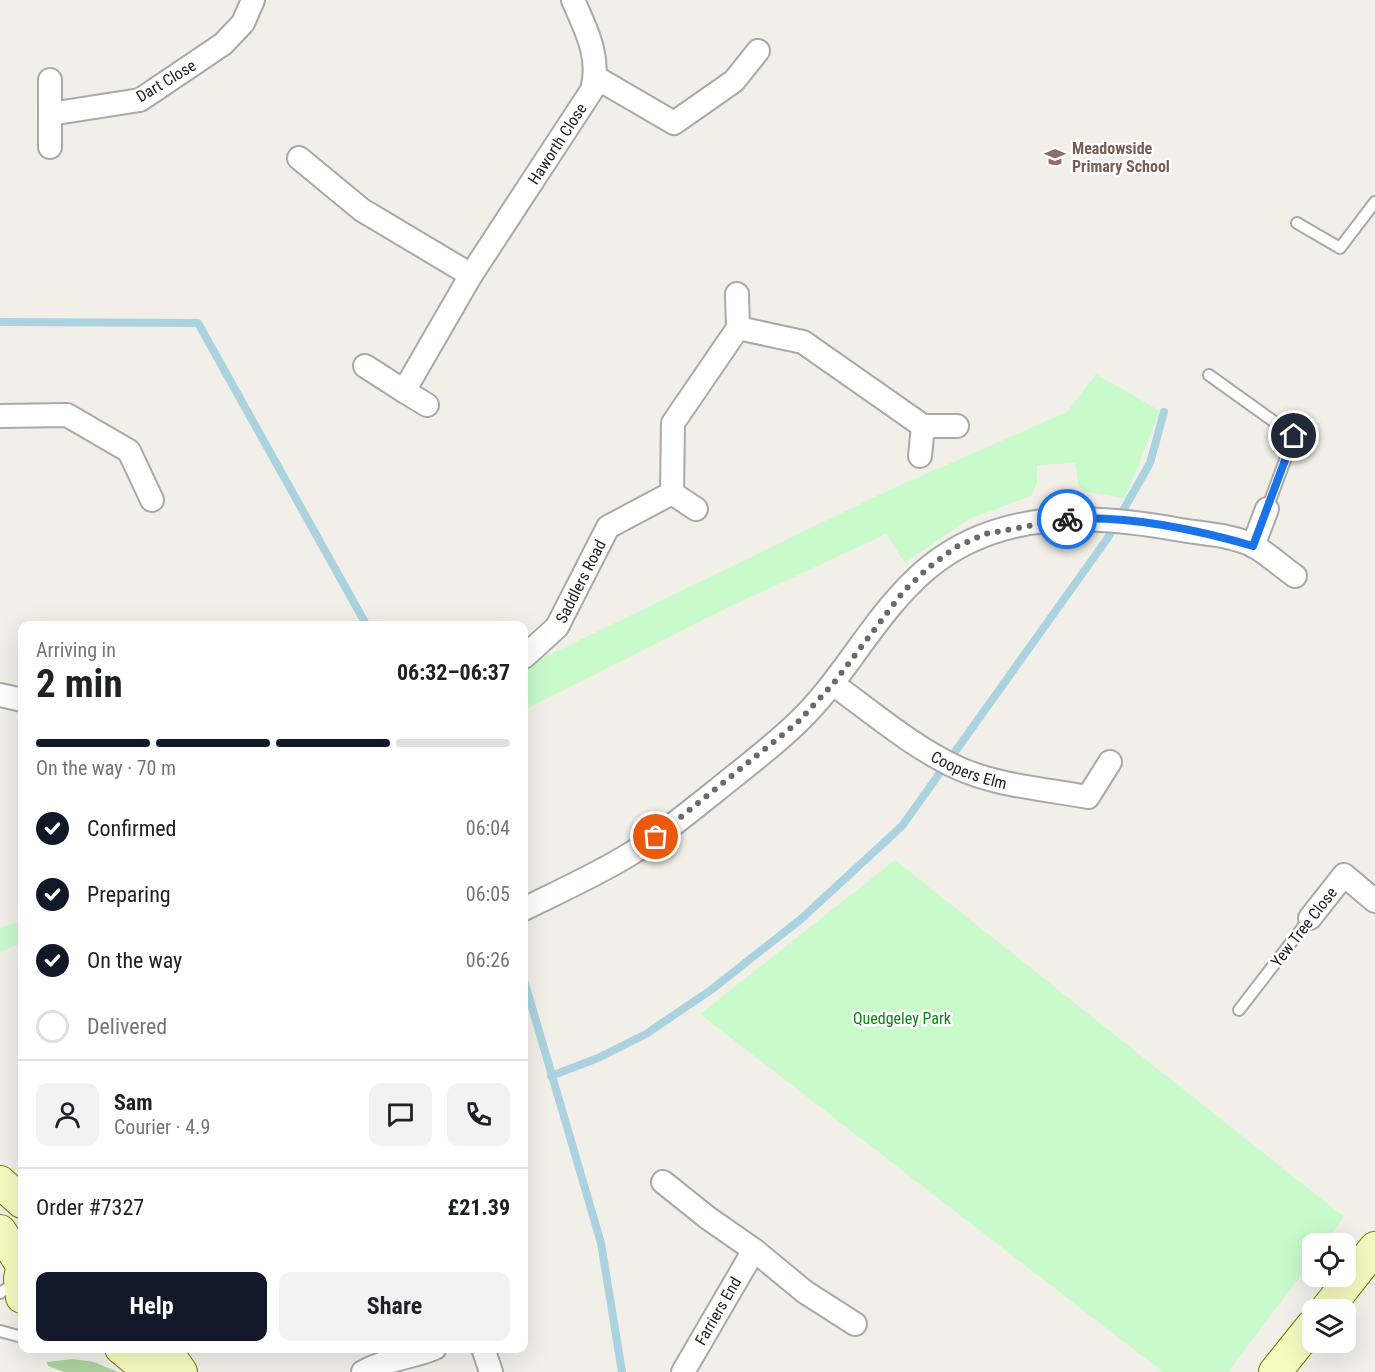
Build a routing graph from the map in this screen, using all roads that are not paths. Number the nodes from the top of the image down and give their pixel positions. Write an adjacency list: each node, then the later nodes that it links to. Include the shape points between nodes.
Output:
1 (253, 0): 6 (street, Dart Close, via 243,23 223,44 140,100)
2 (573, 0): 4 (street, Haworth Close, via 591,43)
3 (758, 51): 4 (street, via 734,81 674,123)
4 (595, 77): 11 (street, Haworth Close, via 592,90)
5 (50, 80): 6 (street)
6 (50, 114): 7 (street)
7 (50, 147)
8 (299, 158): 11 (street, via 362,210)
9 (1375, 202): 10 (lane, via 1340,248)
10 (1297, 223)
11 (471, 275): 16 (street, Haworth Close)
12 (737, 294): 13 (street)
13 (738, 328): 19 (street, via 803,342); 22 (street, via 673,423)
14 (364, 366): 16 (street)
15 (1209, 375): 25 (lane, via 1294,436)
16 (404, 391): 17 (street)
17 (427, 405)
18 (0, 416): 23 (street, via 67,415 129,451)
19 (924, 426): 20 (street); 21 (street)
20 (957, 426)
21 (920, 456)
22 (672, 493): 24 (street); 28 (street, Saddlers Road, via 608,527 557,627)
23 (153, 500)
24 (696, 509)
25 (1267, 509): 26 (street)
26 (1253, 546): 27 (street); 29 (street, via 1106,518 1057,519 985,534 956,547 903,592)
27 (1295, 576)
28 (528, 653)
29 (833, 684): 32 (street, Coopers Elm, via 934,755 959,769 993,779 1088,797); 34 (street, via 797,723 671,827 627,856)
30 (0, 695): 31 (street)
31 (18, 699)
32 (1110, 762)
33 (1375, 901): 35 (street, Yew Tree Close, via 1344,875)
34 (528, 907)
35 (1310, 918): 36 (lane, Yew Tree Close)
36 (1239, 1010)
37 (0, 1182): 39 (street)
38 (663, 1182): 42 (street)
39 (18, 1198)
40 (0, 1231): 43 (street)
41 (1375, 1248): 44 (street)
42 (754, 1250): 45 (street, via 806,1292); 57 (street, Farriers End)
43 (18, 1281)
44 (1335, 1299)
45 (855, 1324)
46 (0, 1331): 47 (lane)
47 (18, 1336)
48 (1302, 1338): 58 (street)
49 (127, 1353): 53 (street)
50 (168, 1353): 54 (street)
51 (422, 1353): 55 (street, via 401,1356)
52 (485, 1353): 56 (street)
53 (150, 1372)
54 (181, 1372)
55 (363, 1372)
56 (491, 1372)
57 (683, 1372)
58 (1275, 1372)

